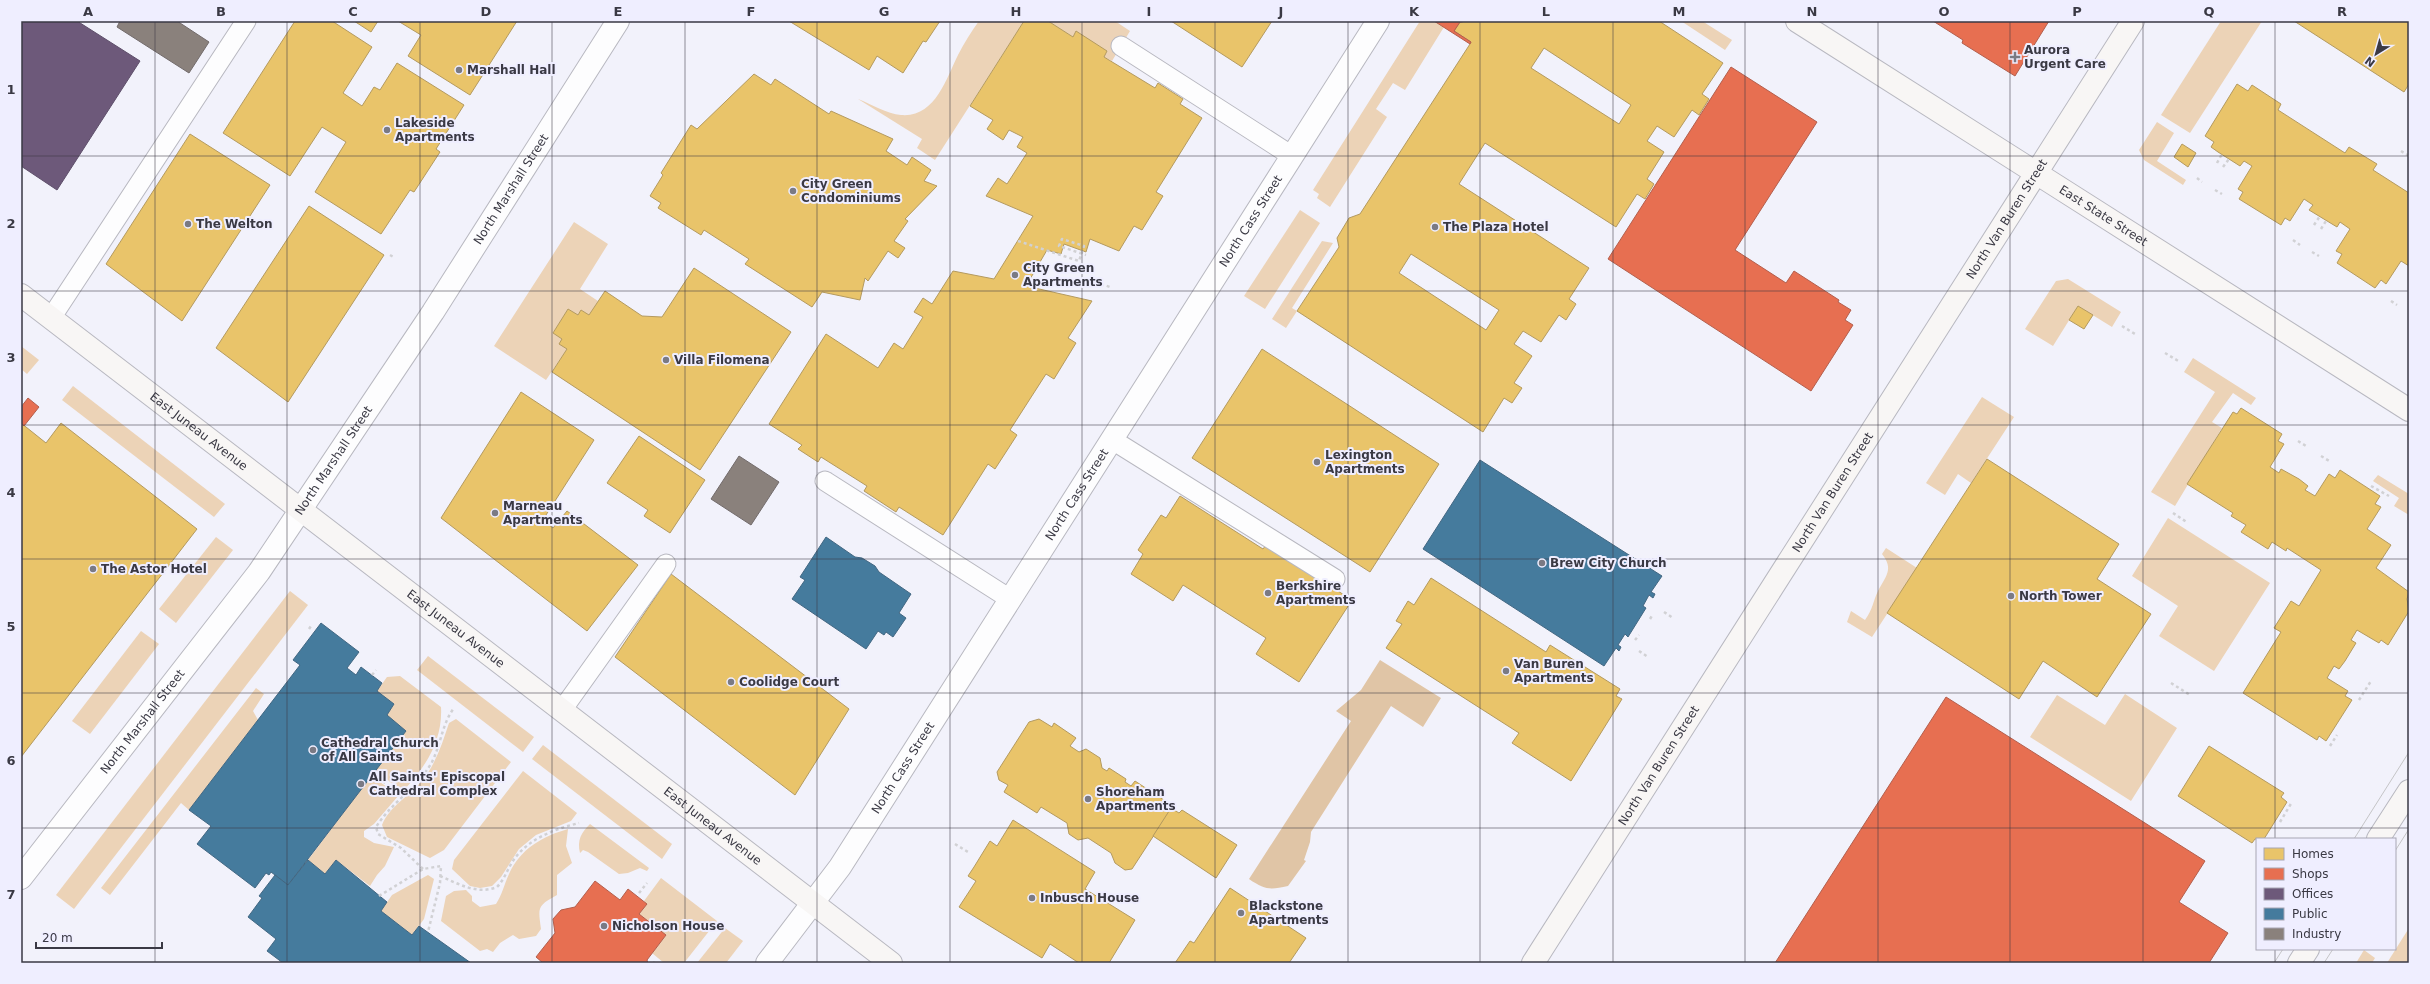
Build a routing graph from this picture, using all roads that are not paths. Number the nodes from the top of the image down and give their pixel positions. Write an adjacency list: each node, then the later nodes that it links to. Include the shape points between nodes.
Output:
1 (246, 21): 10 (lane)
2 (618, 21): 14 (street, North Marshall Street, via 433,312)
3 (1378, 21): 7 (street, North Cass Street)
4 (1797, 21): 8 (main road, East State Street)
5 (2133, 21): 8 (main road, North Van Buren Street)
6 (1121, 46): 7 (lane)
7 (1292, 156): 12 (street, North Cass Street)
8 (2036, 174): 11 (main road, East State Street); 26 (main road, North Van Buren Street)
9 (21, 295): 10 (main road, East Juneau Avenue)
10 (51, 318): 14 (main road, East Juneau Avenue)
11 (2409, 410)
12 (1111, 439): 16 (lane); 17 (street, North Cass Street)
13 (825, 481): 17 (lane)
14 (300, 511): 18 (main road, East Juneau Avenue); 21 (street, North Marshall Street, via 259,572)
15 (666, 564): 18 (lane)
16 (1335, 579)
17 (1010, 599): 22 (street, North Cass Street, via 840,867)
18 (562, 710): 22 (main road, East Juneau Avenue)
19 (2409, 791): 20 (main road)
20 (2379, 838)
21 (21, 878)
22 (813, 903): 24 (street, North Cass Street); 25 (main road, East Juneau Avenue)
23 (2307, 950): 27 (main road)
24 (768, 963)
25 (891, 963)
26 (1533, 963)
27 (2299, 963)

